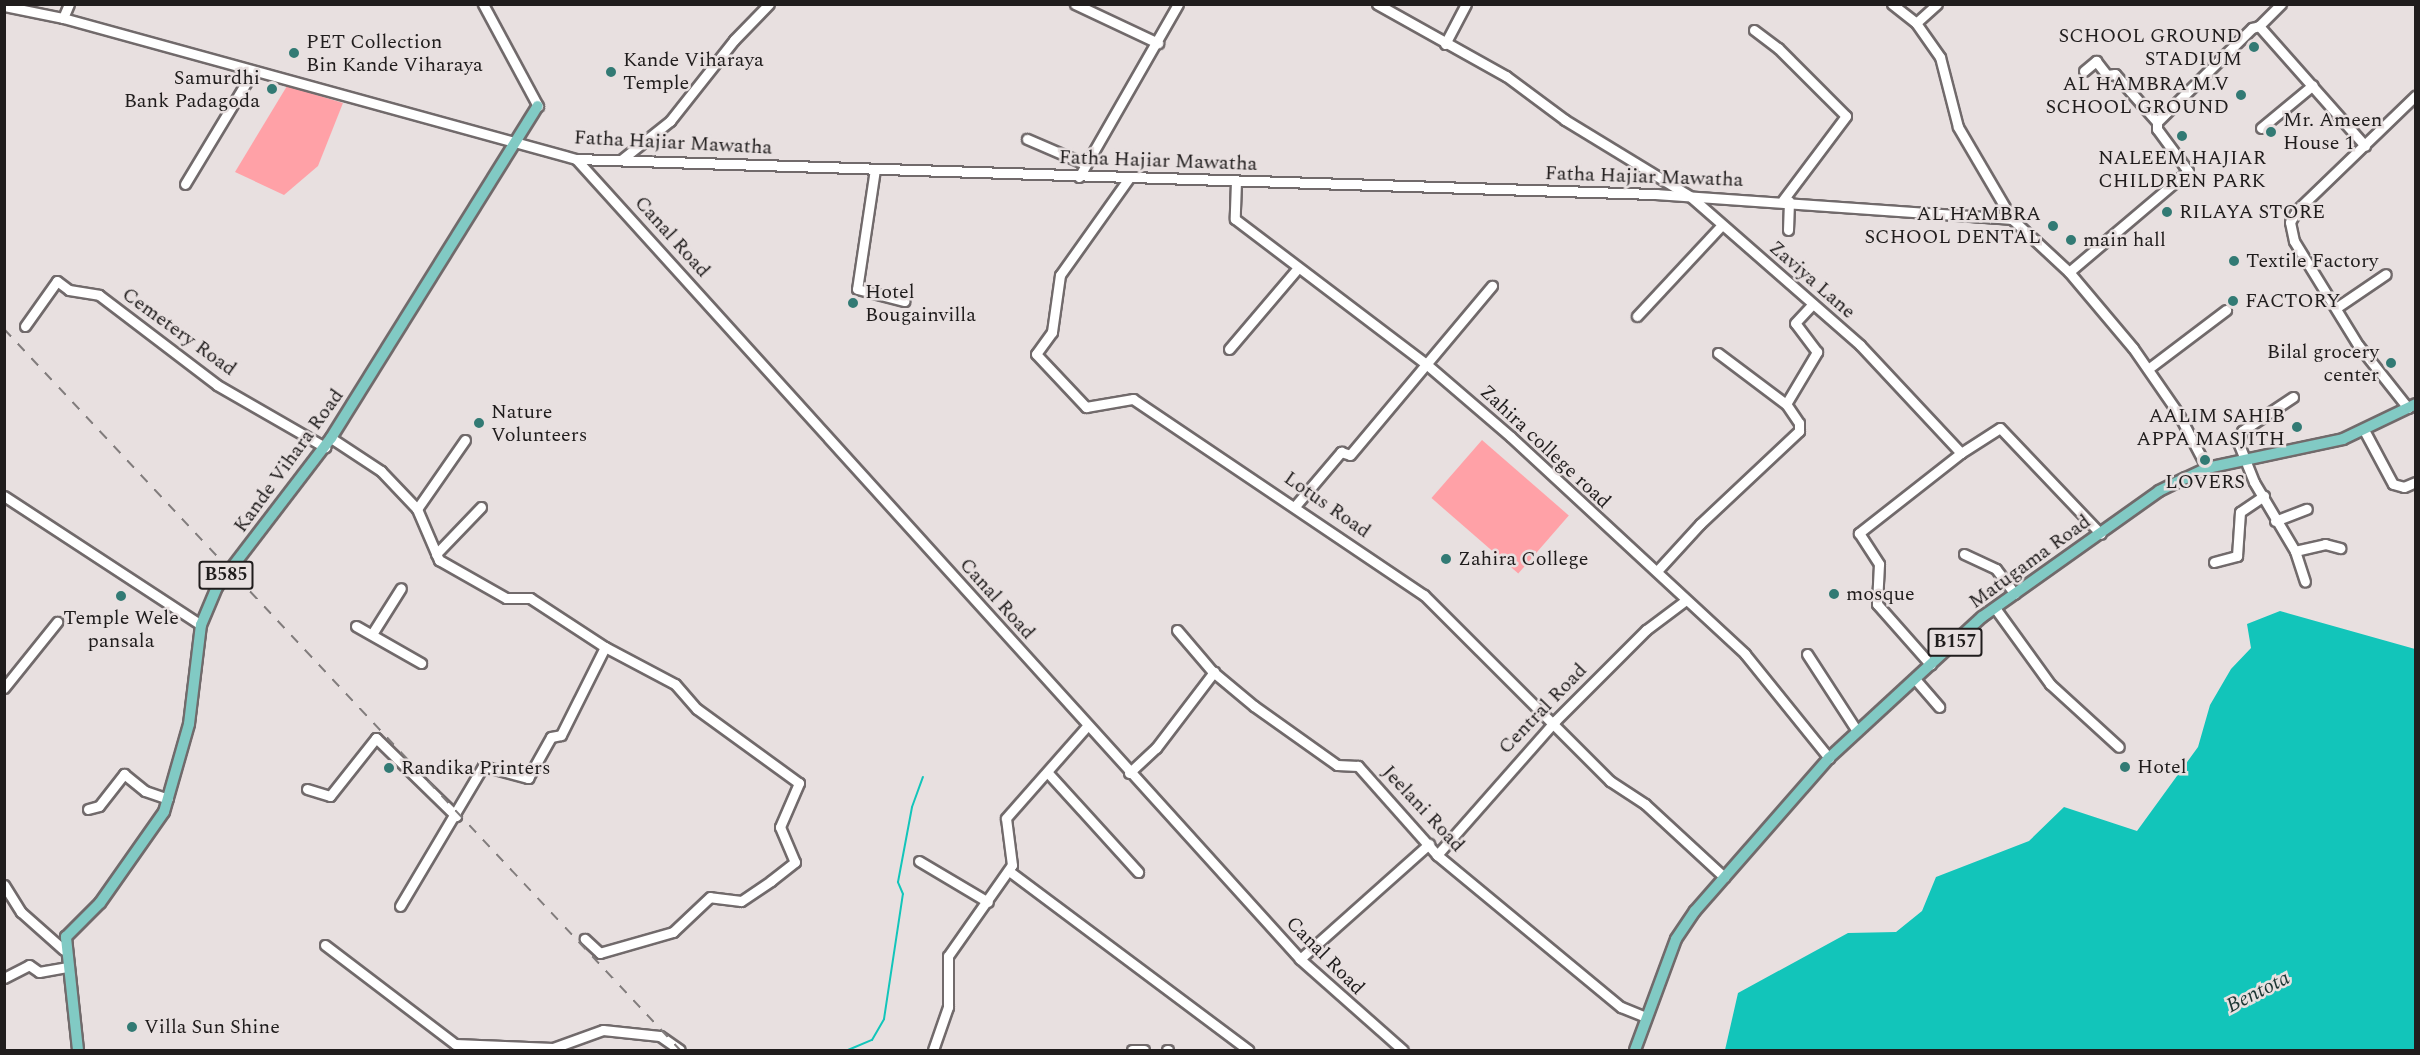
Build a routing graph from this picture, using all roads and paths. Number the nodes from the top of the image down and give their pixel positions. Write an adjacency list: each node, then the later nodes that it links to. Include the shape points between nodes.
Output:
1 (69, 4): 12 (street)
2 (483, 4): 22 (street)
3 (769, 4): 29 (street, via 734,40 670,121)
4 (1075, 4): 16 (street)
5 (1178, 4): 16 (street)
6 (1377, 4): 17 (street, Zaviya Lane)
7 (1466, 4): 17 (street)
8 (1892, 4): 13 (street)
9 (1937, 4): 13 (street)
10 (2281, 4): 14 (street)
11 (4, 6): 12 (street, Fatha Hajiar Mawatha)
12 (63, 18): 19 (street, Fatha Hajiar Mawatha)
13 (1916, 23): 38 (street, via 1940,57 1958,127)
14 (2259, 26): 20 (street); 23 (street)
15 (1754, 30): 37 (street, via 1778,48 1846,118)
16 (1158, 43): 30 (street)
17 (1445, 44): 36 (street, Zaviya Lane, via 1506,76 1565,120)
18 (2084, 71): 23 (street, via 2096,61 2107,75 2115,74)
19 (252, 73): 26 (street, Fatha Hajiar Mawatha); 35 (street)
20 (2313, 85): 24 (street); 27 (street)
21 (2415, 95): 27 (street)
22 (538, 106): 26 (main road, Kande Vihara Road / B585)
23 (2157, 122): 42 (street, via 2157,129 2188,171)
24 (2261, 128)
25 (1026, 139): 30 (street)
26 (516, 144): 28 (street, Fatha Hajiar Mawatha); 60 (main road, Kande Vihara Road / B585)
27 (2366, 146): 47 (street, via 2297,210 2290,222 2294,242)
28 (576, 159): 29 (street, Fatha Hajiar Mawatha); 98 (street, Canal Road)
29 (621, 160): 31 (street, Fatha Hajiar Mawatha)
30 (1085, 164): 32 (street)
31 (875, 169): 32 (street, Fatha Hajiar Mawatha); 45 (street, via 857,289)
32 (1079, 177): 33 (street, Fatha Hajiar Mawatha)
33 (1128, 178): 34 (street, Fatha Hajiar Mawatha); 67 (street, Lotus Road, via 1060,275 1052,332 1036,354 1086,406 1133,399)
34 (1236, 181): 36 (street, Fatha Hajiar Mawatha); 41 (street, Zahira college road, via 1235,219)
35 (185, 184)
36 (1691, 197): 37 (street, Fatha Hajiar Mawatha); 39 (street, Zaviya Lane)
37 (1786, 201): 38 (street, Fatha Hajiar Mawatha); 40 (street)
38 (2012, 219): 42 (street)
39 (1721, 226): 46 (street, Zaviya Lane); 49 (street)
40 (1788, 230)
41 (1297, 269): 51 (street); 53 (street, Zahira college road)
42 (2069, 272): 54 (street)
43 (2386, 274): 47 (street)
44 (1492, 286): 53 (street)
45 (904, 301)
46 (1813, 304): 56 (street, via 1795,322 1817,352); 61 (street, Zaviya Lane, via 1860,345)
47 (2336, 308): 57 (street)
48 (2226, 310): 54 (street)
49 (1637, 316)
50 (25, 326): 60 (street, Cemetery Road, via 57,282 69,290 99,295 217,385)
51 (1229, 349)
52 (1718, 353): 56 (street)
53 (1425, 363): 67 (street, via 1350,455 1341,452); 78 (street, Zahira college road)
54 (2148, 369): 63 (street)
55 (2293, 397): 62 (street, via 2237,436)
56 (1786, 404): 78 (street, via 1799,423 1799,431 1700,524)
57 (2412, 406): 58 (main road, Matugama Road / B157)
58 (2364, 430): 62 (main road, Matugama Road / B157, via 2314,447); 64 (street, via 2393,484 2404,487)
59 (465, 440): 69 (street)
60 (328, 443): 69 (street, via 377,468); 85 (main road, Kande Vihara Road / B585, via 217,586)
61 (1961, 453): 72 (street, via 2000,428); 92 (street, via 1859,534 1878,564 1877,604)
62 (2244, 461): 63 (main road, Matugama Road / B157); 66 (street)
63 (2207, 468): 72 (main road, Matugama Road / B157, via 2159,491)
64 (2415, 482)
65 (4, 496): 85 (street)
66 (2264, 496): 71 (street); 77 (street, via 2240,512 2237,556)
67 (1296, 505): 97 (street, Lotus Road, via 1424,595)
68 (481, 507): 75 (street)
69 (417, 509): 75 (street)
70 (2307, 509): 71 (street)
71 (2275, 521): 74 (street)
72 (2101, 534): 81 (main road, Matugama Road / B157)
73 (2340, 549): 74 (street, via 2325,544)
74 (2295, 551): 79 (street)
75 (436, 554): 89 (street, via 507,598 530,598)
76 (1964, 554): 81 (street, via 1996,569)
77 (2214, 562)
78 (1657, 571): 82 (street, Zahira college road)
79 (2305, 581)
80 (401, 588): 88 (street)
81 (2015, 594): 83 (main road, Matugama Road / B157)
82 (1686, 600): 97 (street, Central Road, via 1646,630); 101 (street, Zahira college road, via 1744,654)
83 (1995, 608): 92 (main road, Matugama Road / B157); 100 (street, via 2050,684)
84 (57, 622): 95 (street)
85 (201, 626): 105 (main road, Kande Vihara Road / B585, via 189,724)
86 (356, 626): 88 (street)
87 (1177, 630): 93 (street, Jeelani Road)
88 (372, 634): 91 (street)
89 (605, 647): 107 (street, via 561,735 551,737 528,778 483,765); 117 (street, via 675,684 698,709 799,783 780,827 795,862 741,901 710,897 673,932 600,953)
90 (1807, 654): 99 (street)
91 (422, 663)
92 (1931, 664): 94 (main road, Matugama Road / B157)
93 (1214, 672): 103 (street, via 1156,748); 108 (street, Jeelani Road, via 1337,765 1358,766)
94 (1915, 679): 96 (street); 99 (main road, Matugama Road / B157)
95 (4, 688)
96 (1939, 707)
97 (1555, 721): 109 (street, Central Road); 113 (street, Lotus Road, via 1610,781 1645,804)
98 (1087, 726): 102 (street); 103 (street, Canal Road)
99 (1857, 731): 101 (main road, Matugama Road / B157)
100 (2120, 747)
101 (1829, 758): 113 (main road, Matugama Road / B157)
102 (1048, 773): 111 (street, via 1003,824 1014,855); 112 (street)
103 (1130, 773): 120 (street, Canal Road)
104 (307, 789): 107 (street, via 330,796 376,738)
105 (168, 799): 106 (street, via 145,791 124,774 99,806); 119 (main road, Kande Vihara Road / B585, via 149,838 100,903 66,937)
106 (88, 809)
107 (456, 816): 116 (street)
108 (1429, 844): 109 (street, Jeelani Road); 120 (street)
109 (1437, 855): 123 (street, Jeelani Road, via 1621,1006)
110 (919, 861): 115 (street)
111 (1009, 871): 115 (street); 130 (street)
112 (1138, 872)
113 (1724, 876): 123 (main road, Matugama Road / B157, via 1676,939)
114 (4, 885): 119 (street, via 21,912)
115 (988, 903): 127 (street, via 948,956 948,1006)
116 (400, 906)
117 (585, 939)
118 (325, 945): 124 (street)
119 (64, 950): 121 (main road)
120 (1300, 958): 131 (street, Canal Road)
121 (67, 967): 122 (street, via 39,972 29,965); 125 (main road)
122 (4, 978)
123 (1646, 1017): 132 (main road, Matugama Road / B157)
124 (452, 1047): 126 (street, via 553,1048 603,1030 660,1036)
125 (78, 1050)
126 (680, 1050)
127 (933, 1050)
128 (1132, 1050): 129 (street)
129 (1144, 1050)
130 (1248, 1050)
131 (1403, 1050)
132 (1635, 1050)

